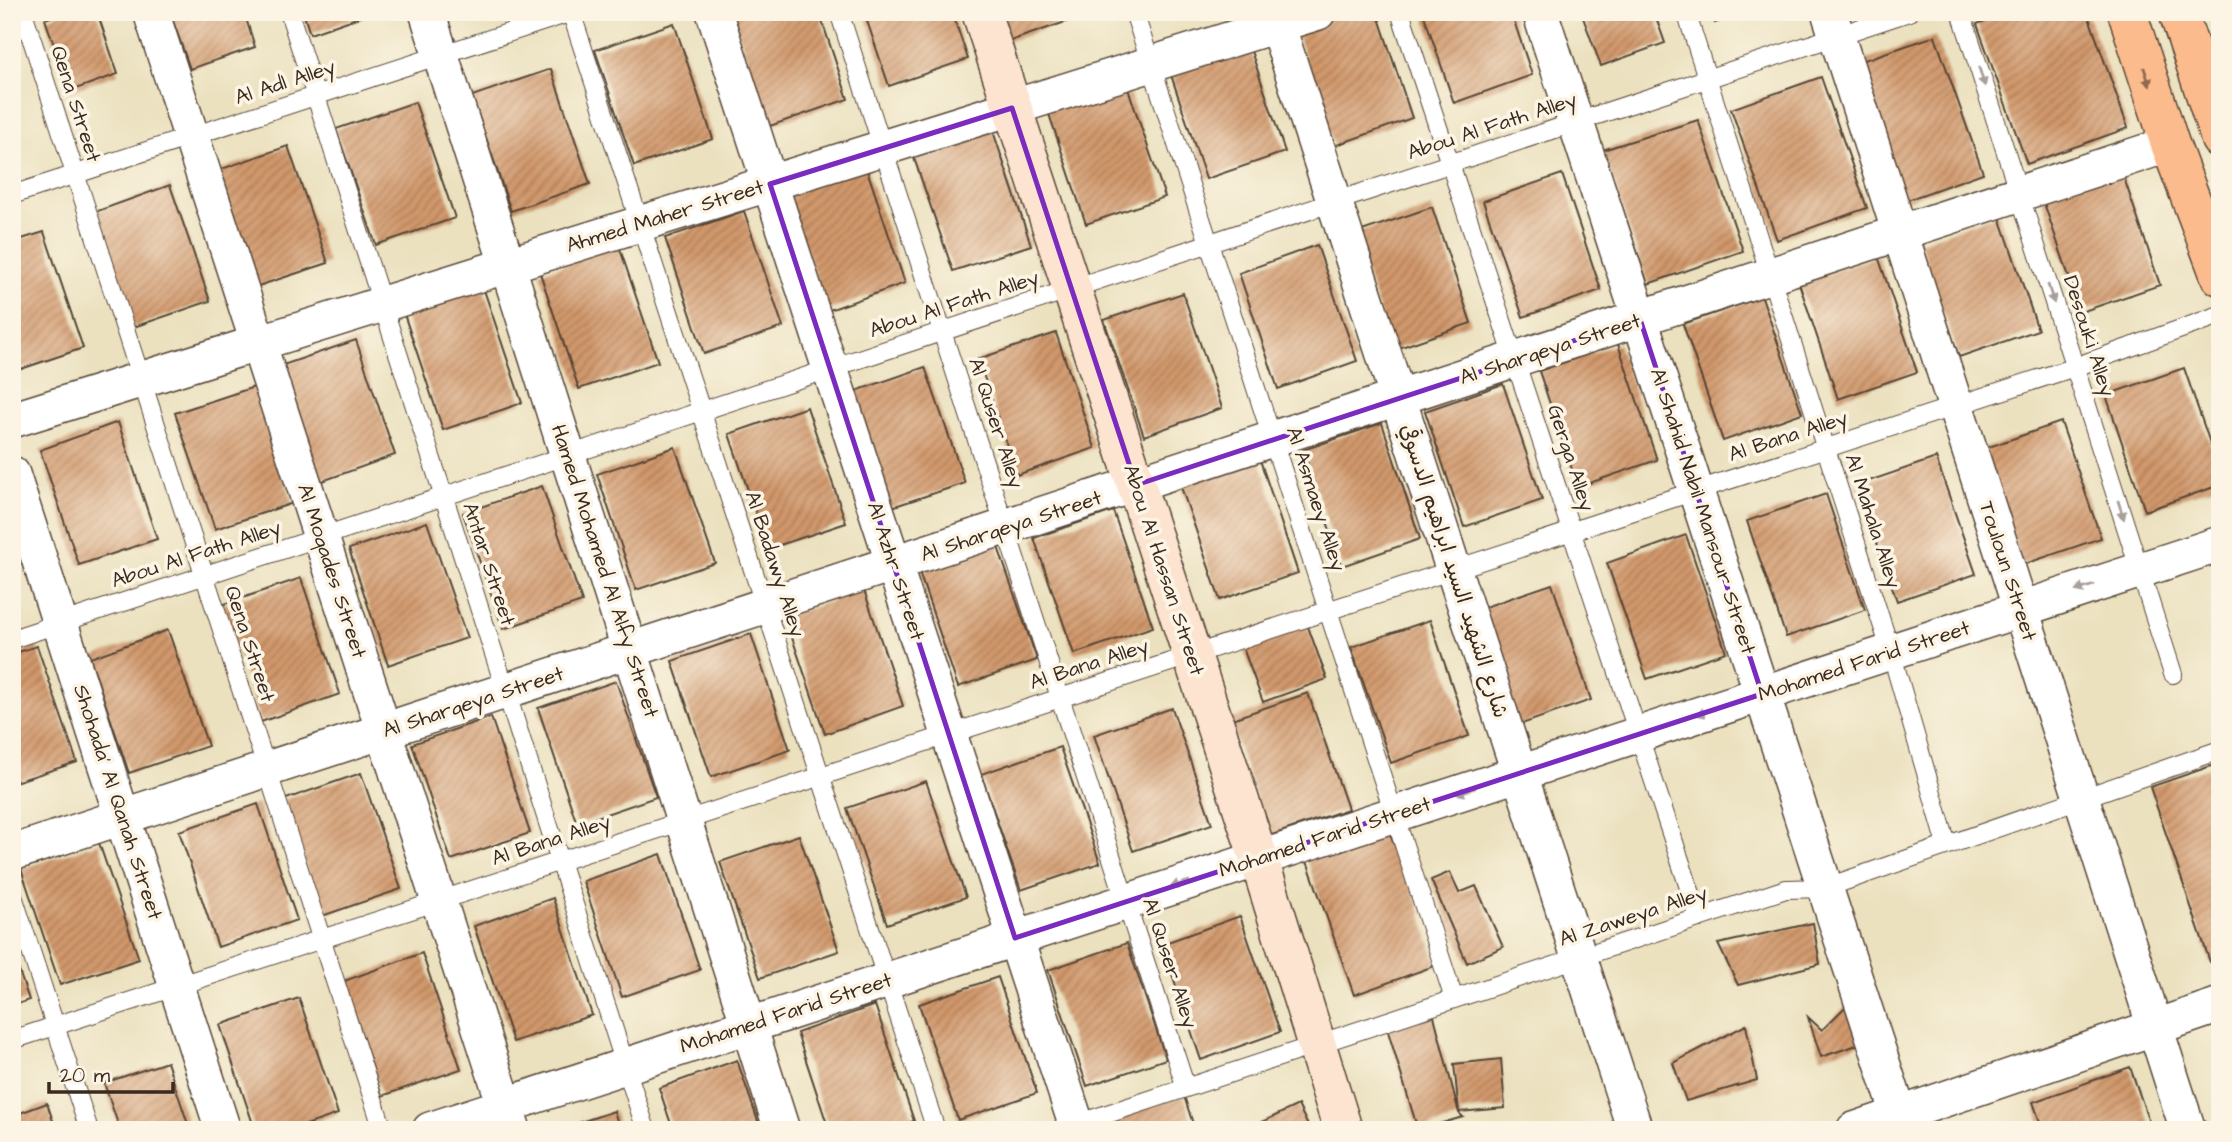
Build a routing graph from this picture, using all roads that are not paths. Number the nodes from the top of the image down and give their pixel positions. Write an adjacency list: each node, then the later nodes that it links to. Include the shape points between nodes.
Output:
1 (23, 12): 32 (lane, Qena Street)
2 (151, 12): 27 (street, Al Moqades Street)
3 (289, 12): 24 (lane, Antar Street)
4 (427, 12): 20 (street, Hamed Mohamed Al Alfy Street)
5 (571, 12): 20 (lane, Al Adl Alley); 37 (lane, Al Badawy Alley)
6 (715, 12): 33 (street, Al Azhr Street)
7 (839, 12): 30 (lane, Al Quser Alley)
8 (981, 12): 25 (street, Abou Al Hassan Street)
9 (1134, 12): 22 (lane, Al Asmaey Alley)
10 (1318, 12): 18 (street, Ahmed Maher Street)
11 (1400, 12): 31 (lane, Gerga Alley)
12 (1540, 12): 26 (street, Al Shahid Nabil Mansour Street)
13 (1686, 12): 23 (lane, Al Mahala Alley)
14 (1909, 12): 19 (lane, Abou Al Fath Alley)
15 (1961, 12): 35 (lane, Desouki Alley, one-way to 35)
16 (2127, 12): 29 (highway, one-way to 29)
17 (2178, 12): 21 (highway)
18 (1275, 19): 22 (street, Ahmed Maher Street); 36 (street, شارع الشهيد السيد ابراهيم الدسوقي)
19 (1833, 24): 23 (lane, Abou Al Fath Alley); 38 (street, Touloun Street)
20 (440, 55): 24 (lane, Al Adl Alley); 40 (street, Hamed Mohamed Al Alfy Street)
21 (2207, 60): 28 (highway)
22 (1151, 64): 25 (street, Ahmed Maher Street); 39 (lane, Al Asmaey Alley)
23 (1708, 79): 26 (lane, Abou Al Fath Alley); 42 (lane, Al Mahala Alley)
24 (316, 96): 27 (lane, Al Adl Alley); 44 (lane, Antar Street)
25 (1012, 108): 30 (street, Ahmed Maher Street); 43 (street, Abou Al Hassan Street)
26 (1576, 122): 31 (lane, Abou Al Fath Alley); 46 (street, Al Shahid Nabil Mansour Street)
27 (191, 137): 32 (lane, Al Adl Alley); 48 (street, Al Moqades Street)
28 (2220, 139)
29 (2170, 144): 35 (street, Al Sharqeya Street); 41 (highway)
30 (883, 148): 33 (street, Ahmed Maher Street); 47 (lane, Al Quser Alley)
31 (1450, 164): 36 (lane, Abou Al Fath Alley); 49 (lane, Gerga Alley)
32 (75, 174): 34 (lane, Al Adl Alley); 52 (lane, Qena Street)
33 (770, 184): 37 (street, Ahmed Maher Street); 51 (street, Al Azhr Street)
34 (12, 195)
35 (2020, 195): 38 (street, Al Sharqeya Street); 50 (lane, Desouki Alley, one-way to 50)
36 (1334, 202): 39 (lane, Abou Al Fath Alley); 53 (street, شارع الشهيد السيد ابراهيم الدسوقي)
37 (640, 224): 40 (street, Ahmed Maher Street); 55 (lane, Al Badawy Alley)
38 (1900, 234): 42 (street, Al Sharqeya Street); 54 (street, Touloun Street)
39 (1209, 243): 43 (lane, Abou Al Fath Alley); 57 (lane, Al Asmaey Alley)
40 (508, 266): 44 (street, Ahmed Maher Street); 59 (street, Hamed Mohamed Al Alfy Street)
41 (2220, 276)
42 (1771, 277): 46 (street, Al Sharqeya Street); 58 (lane, Al Mahala Alley)
43 (1072, 289): 47 (lane, Abou Al Fath Alley); 61 (street, Abou Al Hassan Street)
44 (383, 304): 48 (street, Ahmed Maher Street); 63 (lane, Antar Street)
45 (2220, 315): 50 (lane, Al Bana Alley)
46 (1640, 319): 49 (street, Al Sharqeya Street); 62 (street, Al Shahid Nabil Mansour Street)
47 (942, 331): 51 (lane, Abou Al Fath Alley); 64 (lane, Al Quser Alley)
48 (258, 344): 52 (street, Ahmed Maher Street); 66 (street, Al Moqades Street)
49 (1515, 361): 53 (street, Al Sharqeya Street); 65 (lane, Gerga Alley)
50 (2075, 367): 54 (lane, Al Bana Alley); 70 (lane, Desouki Alley, one-way to 70)
51 (830, 369): 55 (lane, Abou Al Fath Alley); 68 (street, Al Azhr Street)
52 (141, 380): 56 (street, Ahmed Maher Street); 71 (lane, Qena Street)
53 (1398, 399): 57 (street, Al Sharqeya Street); 69 (street, شارع الشهيد السيد ابراهيم الدسوقي)
54 (1955, 405): 58 (lane, Al Bana Alley); 73 (street, Touloun Street)
55 (701, 412): 59 (lane, Abou Al Fath Alley); 72 (lane, Al Badawy Alley)
56 (12, 420)
57 (1273, 440): 61 (street, Al Sharqeya Street); 74 (lane, Al Asmaey Alley)
58 (1825, 448): 62 (lane, Al Bana Alley); 78 (lane, Al Mahala Alley)
59 (568, 455): 63 (lane, Abou Al Fath Alley); 77 (street, Hamed Mohamed Al Alfy Street)
60 (12, 474): 75 (street, Shohada' Al Qanah Street)
61 (1136, 485): 64 (street, Al Sharqeya Street); 79 (street, Abou Al Hassan Street)
62 (1696, 490): 65 (lane, Al Bana Alley); 82 (street, Al Shahid Nabil Mansour Street)
63 (444, 496): 66 (lane, Abou Al Fath Alley); 81 (lane, Antar Street)
64 (1005, 527): 68 (street, Al Sharqeya Street); 83 (lane, Al Quser Alley)
65 (1571, 531): 69 (lane, Al Bana Alley); 86 (lane, Gerga Alley)
66 (321, 537): 71 (lane, Abou Al Fath Alley); 84 (street, Al Moqades Street)
67 (2220, 544): 70 (street, Mohamed Farid Street)
68 (894, 564): 72 (street, Al Sharqeya Street); 85 (street, Al Azhr Street)
69 (1453, 569): 74 (lane, Al Bana Alley); 89 (street, شارع الشهيد السيد ابراهيم الدسوقي)
70 (2140, 570): 73 (street, Mohamed Farid Street, one-way to 73); 80 (lane, Desouki Alley)
71 (204, 576): 75 (lane, Abou Al Fath Alley); 88 (lane, Qena Street)
72 (765, 606): 77 (street, Al Sharqeya Street); 90 (lane, Al Badawy Alley)
73 (2021, 609): 78 (street, Mohamed Farid Street); 91 (street, Touloun Street)
74 (1328, 610): 79 (lane, Al Bana Alley); 92 (lane, Al Asmaey Alley)
75 (60, 623): 76 (lane, Abou Al Fath Alley); 93 (street, Shohada' Al Qanah Street)
76 (12, 639)
77 (630, 650): 81 (street, Al Sharqeya Street); 94 (street, Hamed Mohamed Al Alfy Street)
78 (1891, 652): 82 (street, Mohamed Farid Street); 95 (lane, Al Mahala Alley)
79 (1192, 654): 83 (lane, Al Bana Alley); 97 (street, Abou Al Hassan Street)
80 (2173, 674)
81 (506, 691): 84 (street, Al Sharqeya Street); 98 (lane, Antar Street)
82 (1762, 694): 86 (street, Mohamed Farid Street, one-way to 86); 99 (street, Al Shahid Nabil Mansour Street)
83 (1060, 698): 85 (lane, Al Bana Alley); 102 (lane, Al Quser Alley)
84 (384, 732): 88 (street, Al Sharqeya Street); 101 (street, Al Moqades Street)
85 (949, 734): 90 (lane, Al Bana Alley); 104 (street, Al Azhr Street)
86 (1638, 734): 89 (street, Mohamed Farid Street); 103 (lane, Gerga Alley)
87 (2220, 750): 91 (lane, Al Zaweya Alley)
88 (267, 770): 93 (street, Al Sharqeya Street); 105 (lane, Qena Street)
89 (1519, 774): 92 (street, Mohamed Farid Street, one-way to 92); 106 (street, شارع الشهيد السيد ابراهيم الدسوقي)
90 (820, 776): 94 (lane, Al Bana Alley); 107 (lane, Al Badawy Alley)
91 (2081, 798): 95 (lane, Al Zaweya Alley); 113 (street, Touloun Street)
92 (1394, 814): 97 (street, Mohamed Farid Street); 109 (lane, Al Asmaey Alley)
93 (122, 817): 96 (street, Al Sharqeya Street); 108 (street, Shohada' Al Qanah Street)
94 (684, 820): 98 (lane, Al Bana Alley); 112 (street, Hamed Mohamed Al Alfy Street)
95 (1947, 845): 99 (lane, Al Zaweya Alley)
96 (12, 853)
97 (1259, 859): 102 (street, Mohamed Farid Street, one-way to 102); 115 (street, Abou Al Hassan Street)
98 (561, 861): 101 (lane, Al Bana Alley); 116 (lane, Antar Street)
99 (1825, 888): 103 (lane, Al Zaweya Alley, via 1786,889); 119 (street, Al Shahid Nabil Mansour Street)
100 (12, 893): 111 (lane)
101 (439, 900): 105 (lane, Al Bana Alley); 118 (street, Al Moqades Street)
102 (1126, 902): 104 (street, Mohamed Farid Street); 117 (lane, Al Quser Alley)
103 (1699, 918): 106 (lane, Al Zaweya Alley)
104 (1015, 938): 107 (street, Mohamed Farid Street); 120 (street, Al Azhr Street)
105 (321, 939): 108 (lane, Al Bana Alley); 123 (lane, Qena Street)
106 (1579, 958): 109 (lane, Al Zaweya Alley); 129 (street, شارع الشهيد السيد ابراهيم الدسوقي)
107 (887, 980): 112 (street, Mohamed Farid Street); 127 (lane, Al Badawy Alley)
108 (177, 986): 111 (lane, Al Bana Alley); 122 (street, Shohada' Al Qanah Street)
109 (1454, 999): 115 (lane, Al Zaweya Alley)
110 (2220, 1005): 113 (street)
111 (55, 1026): 114 (lane, Al Bana Alley); 121 (lane)
112 (749, 1026): 116 (street, Mohamed Farid Street); 126 (street, Hamed Mohamed Al Alfy Street)
113 (2155, 1027): 119 (street); 131 (street, Touloun Street)
114 (12, 1040)
115 (1317, 1045): 117 (lane, Al Zaweya Alley); 128 (street, Abou Al Hassan Street)
116 (626, 1065): 118 (street, Mohamed Farid Street); 125 (lane, Antar Street)
117 (1186, 1088): 120 (lane, Al Zaweya Alley)
118 (510, 1117): 124 (street, Mohamed Farid Street)
119 (1902, 1122): 130 (street)
120 (1071, 1128)
121 (89, 1130)
122 (223, 1130)
123 (383, 1130)
124 (430, 1130)
125 (646, 1130)
126 (782, 1130)
127 (936, 1130)
128 (1343, 1130)
129 (1634, 1130)
130 (1854, 1130)
131 (2188, 1130)

